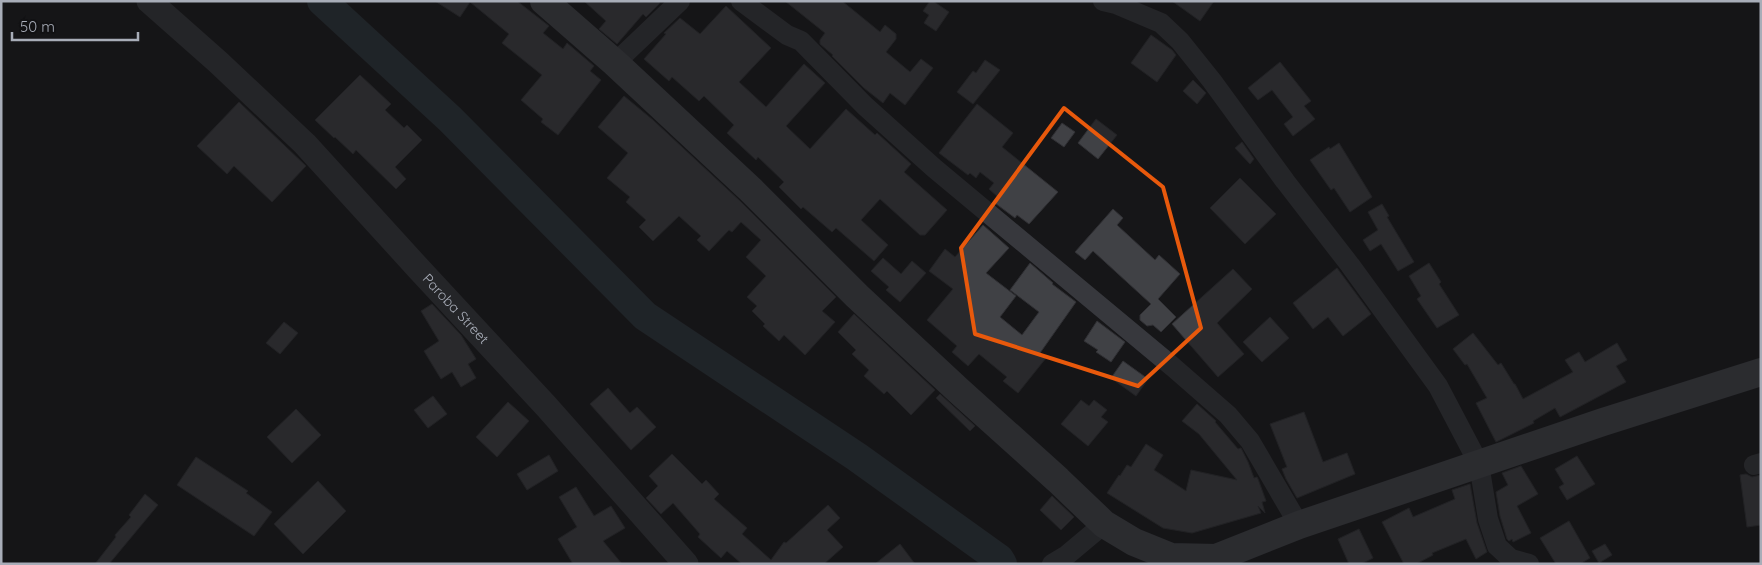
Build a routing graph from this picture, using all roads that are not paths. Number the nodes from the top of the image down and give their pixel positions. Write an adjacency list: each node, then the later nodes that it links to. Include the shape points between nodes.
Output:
1 (149, 1): 11 (street, Paroba Street, via 305,144 546,406)
2 (544, 1): 6 (main road)
3 (680, 1): 6 (street)
4 (741, 1): 10 (street, via 787,35 801,41 865,106 934,168 1228,415 1250,441)
5 (1103, 1): 8 (street, via 1161,23 1180,40 1438,386)
6 (615, 63): 9 (main road, via 751,190 857,296)
7 (1761, 372): 8 (main road)
8 (1479, 464): 10 (main road); 13 (street, via 1488,519 1497,546 1511,560)
9 (1104, 524): 10 (main road, via 1134,542 1171,557 1216,558); 12 (street)
10 (1299, 525)
11 (682, 562)
12 (1052, 564)
13 (1529, 564)

